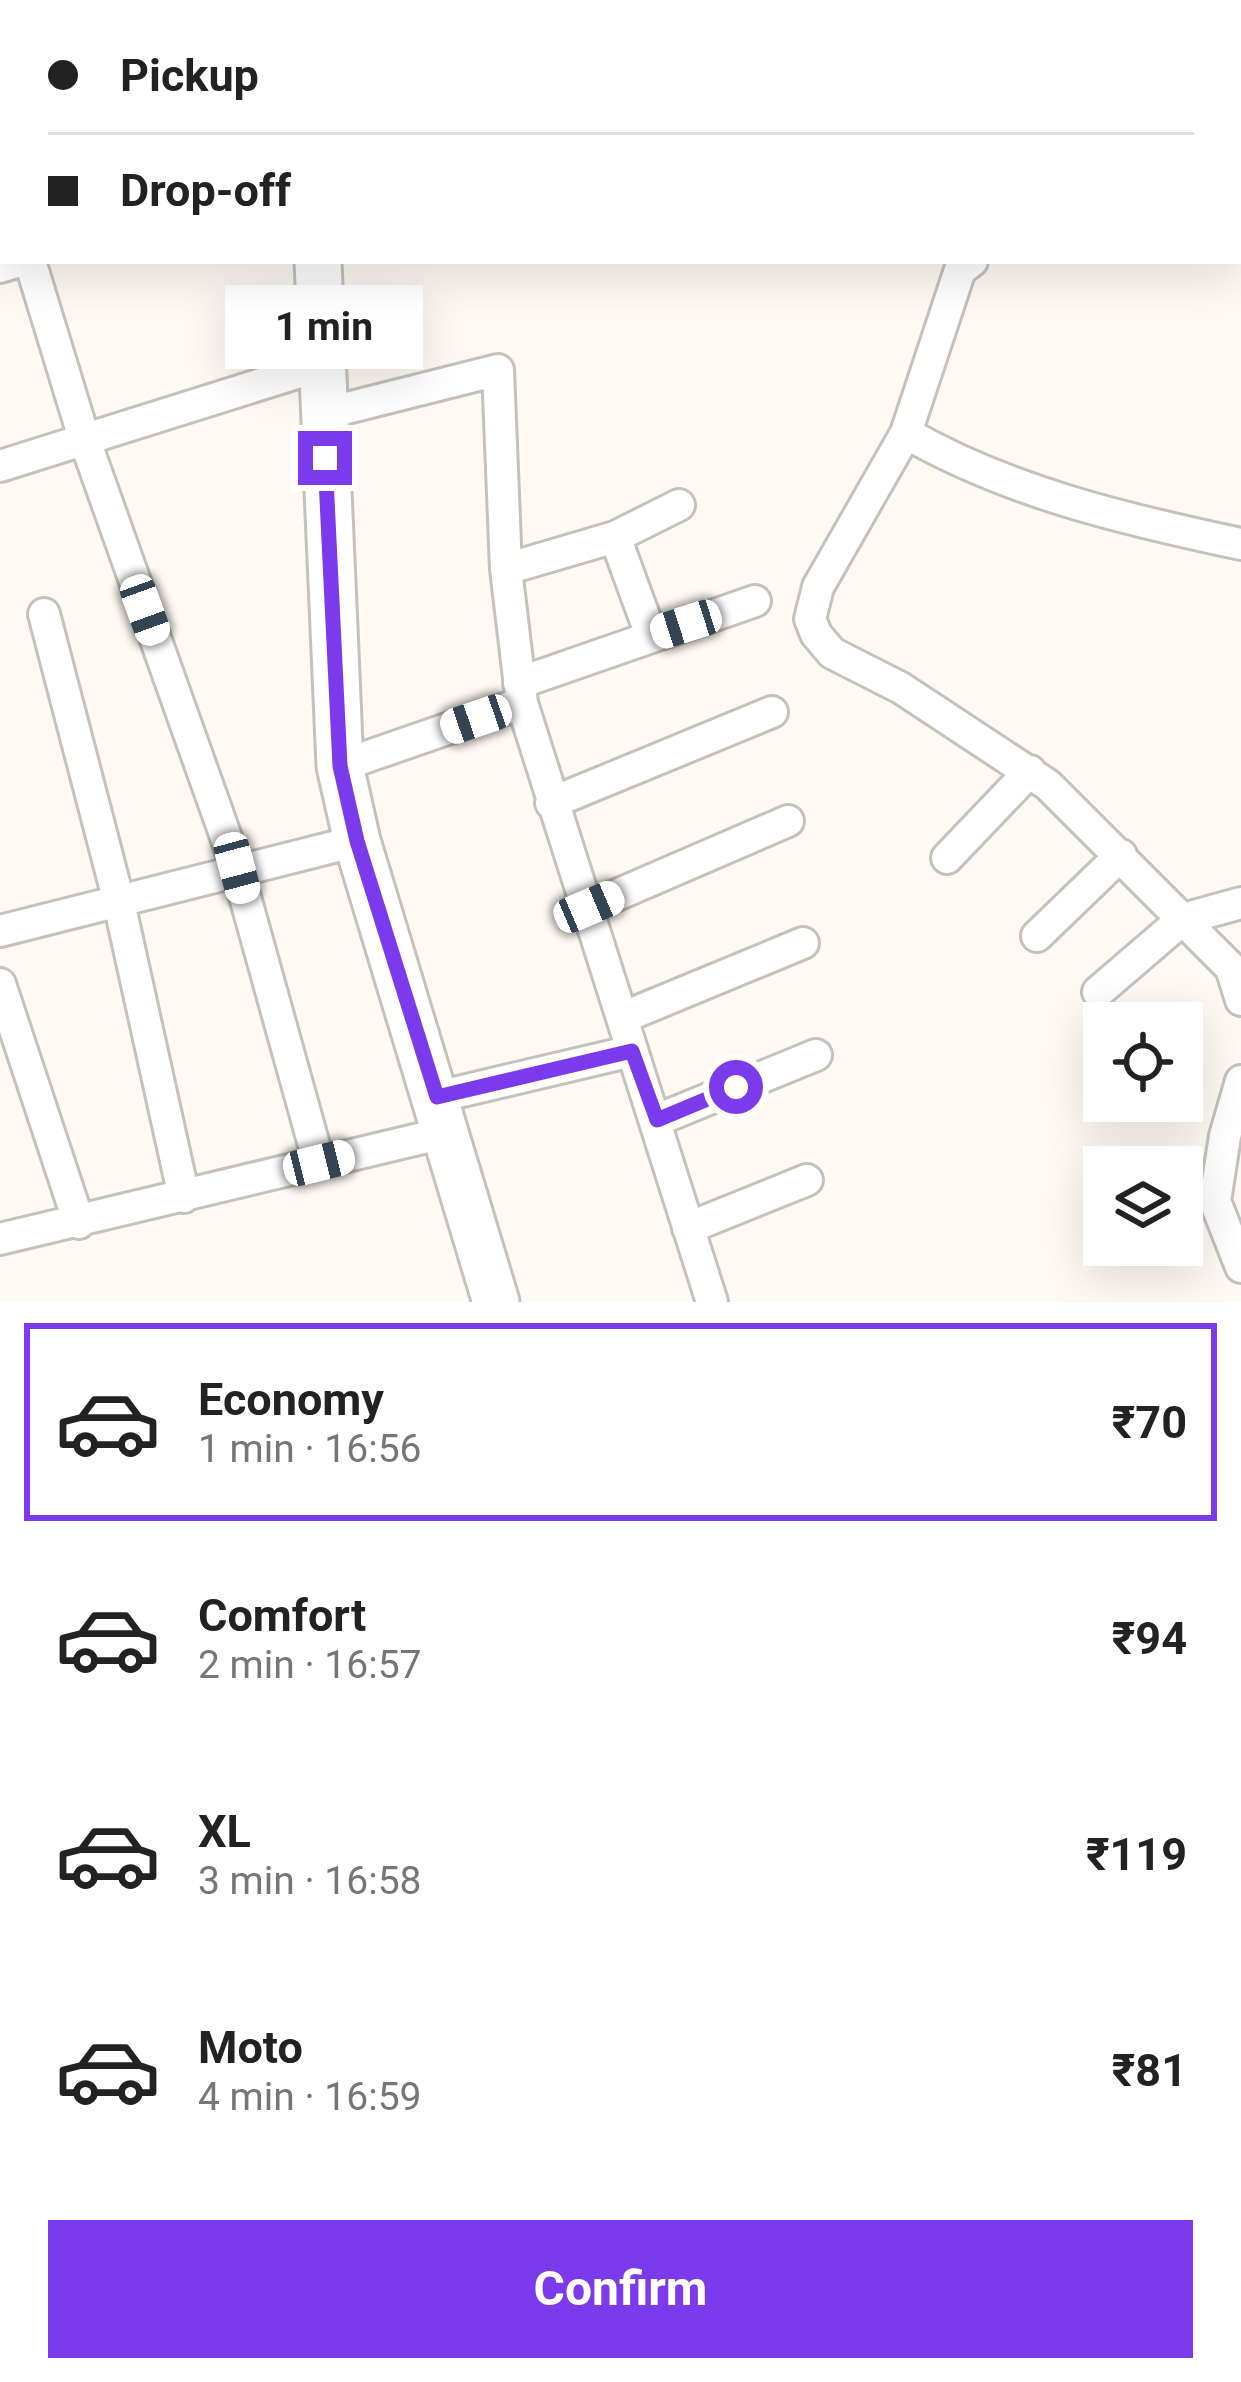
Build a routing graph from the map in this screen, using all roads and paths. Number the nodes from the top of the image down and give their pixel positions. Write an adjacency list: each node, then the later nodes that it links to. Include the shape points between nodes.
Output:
1 (31, 264): 7 (street)
2 (318, 264): 4 (street)
3 (968, 264): 6 (street)
4 (322, 365): 5 (street); 7 (street)
5 (323, 414): 12 (street, via 498,370); 18 (street)
6 (906, 433): 11 (street, via 1124,520); 19 (street, via 818,586 810,619 832,653)
7 (84, 438): 8 (street); 25 (street)
8 (0, 466)
9 (680, 505): 10 (street)
10 (615, 537): 12 (street); 15 (street)
11 (1241, 544)
12 (506, 569): 16 (street)
13 (754, 602): 15 (street)
14 (44, 614): 26 (street)
15 (651, 635): 16 (street)
16 (520, 693): 18 (street); 20 (street)
17 (772, 712): 20 (street)
18 (340, 766): 22 (street)
19 (1030, 771): 23 (street); 24 (street)
20 (551, 803): 28 (street)
21 (788, 821): 28 (street)
22 (357, 841): 25 (street); 40 (street)
23 (1121, 855): 29 (street); 31 (street)
24 (947, 858)
25 (237, 868): 26 (street); 42 (street)
26 (118, 898): 30 (street); 44 (street)
27 (1241, 903): 29 (street)
28 (589, 907): 36 (street)
29 (1183, 919): 34 (street); 35 (street, via 1231,968)
30 (0, 932)
31 (1037, 936)
32 (802, 943): 36 (street)
33 (0, 985): 45 (street)
34 (1098, 992)
35 (1241, 1000)
36 (624, 1017): 37 (street)
37 (632, 1051): 40 (street); 41 (street)
38 (816, 1054): 41 (street)
39 (1241, 1081): 48 (street, via 1215,1201)
40 (443, 1115): 42 (street); 49 (street)
41 (657, 1120): 46 (street)
42 (319, 1163): 44 (street)
43 (806, 1180): 46 (street)
44 (184, 1197): 45 (street)
45 (79, 1223): 47 (street)
46 (688, 1228): 50 (street)
47 (0, 1239)
48 (1241, 1267)
49 (491, 1301)
50 (712, 1302)

